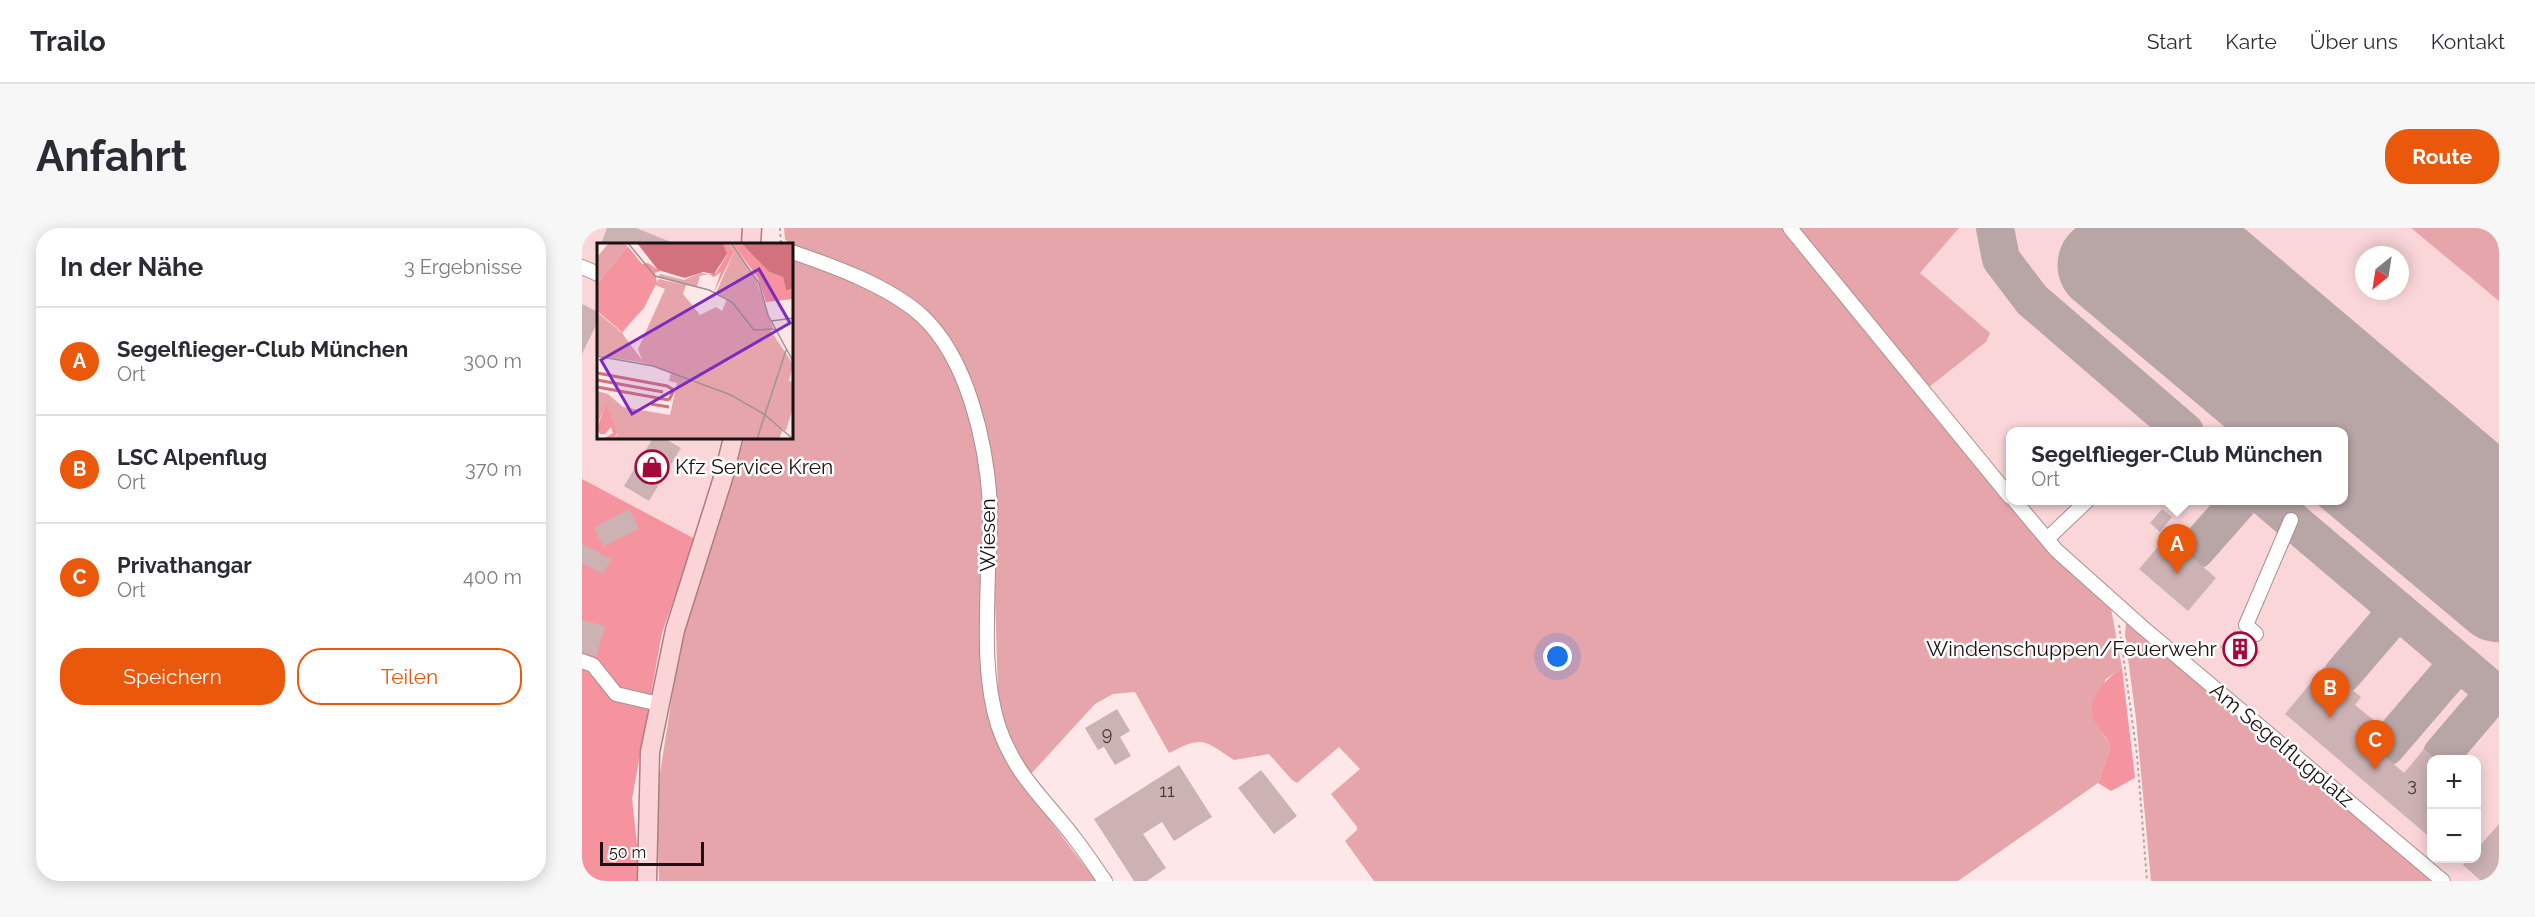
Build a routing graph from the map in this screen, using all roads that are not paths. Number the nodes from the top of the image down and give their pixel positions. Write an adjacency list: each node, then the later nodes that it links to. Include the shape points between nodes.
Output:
1 (1790, 228): 6 (street)
2 (794, 253): 15 (street, Wiesen, via 841,270 908,305 934,330 958,367 982,444 990,504 989,676 998,724 1013,762)
3 (582, 267): 4 (street)
4 (597, 274)
5 (732, 440): 13 (main road, via 675,630)
6 (2006, 492)
7 (2017, 505): 10 (street, Am Segelflugplatz)
8 (2084, 505): 10 (street)
9 (2291, 520): 11 (street, via 2246,625)
10 (2047, 539): 16 (street, Am Segelflugplatz, via 2121,608)
11 (2256, 634)
12 (582, 661): 13 (street, via 593,665 616,694)
13 (659, 704): 14 (main road, via 650,752)
14 (647, 881)
15 (1105, 881)
16 (2443, 881)

